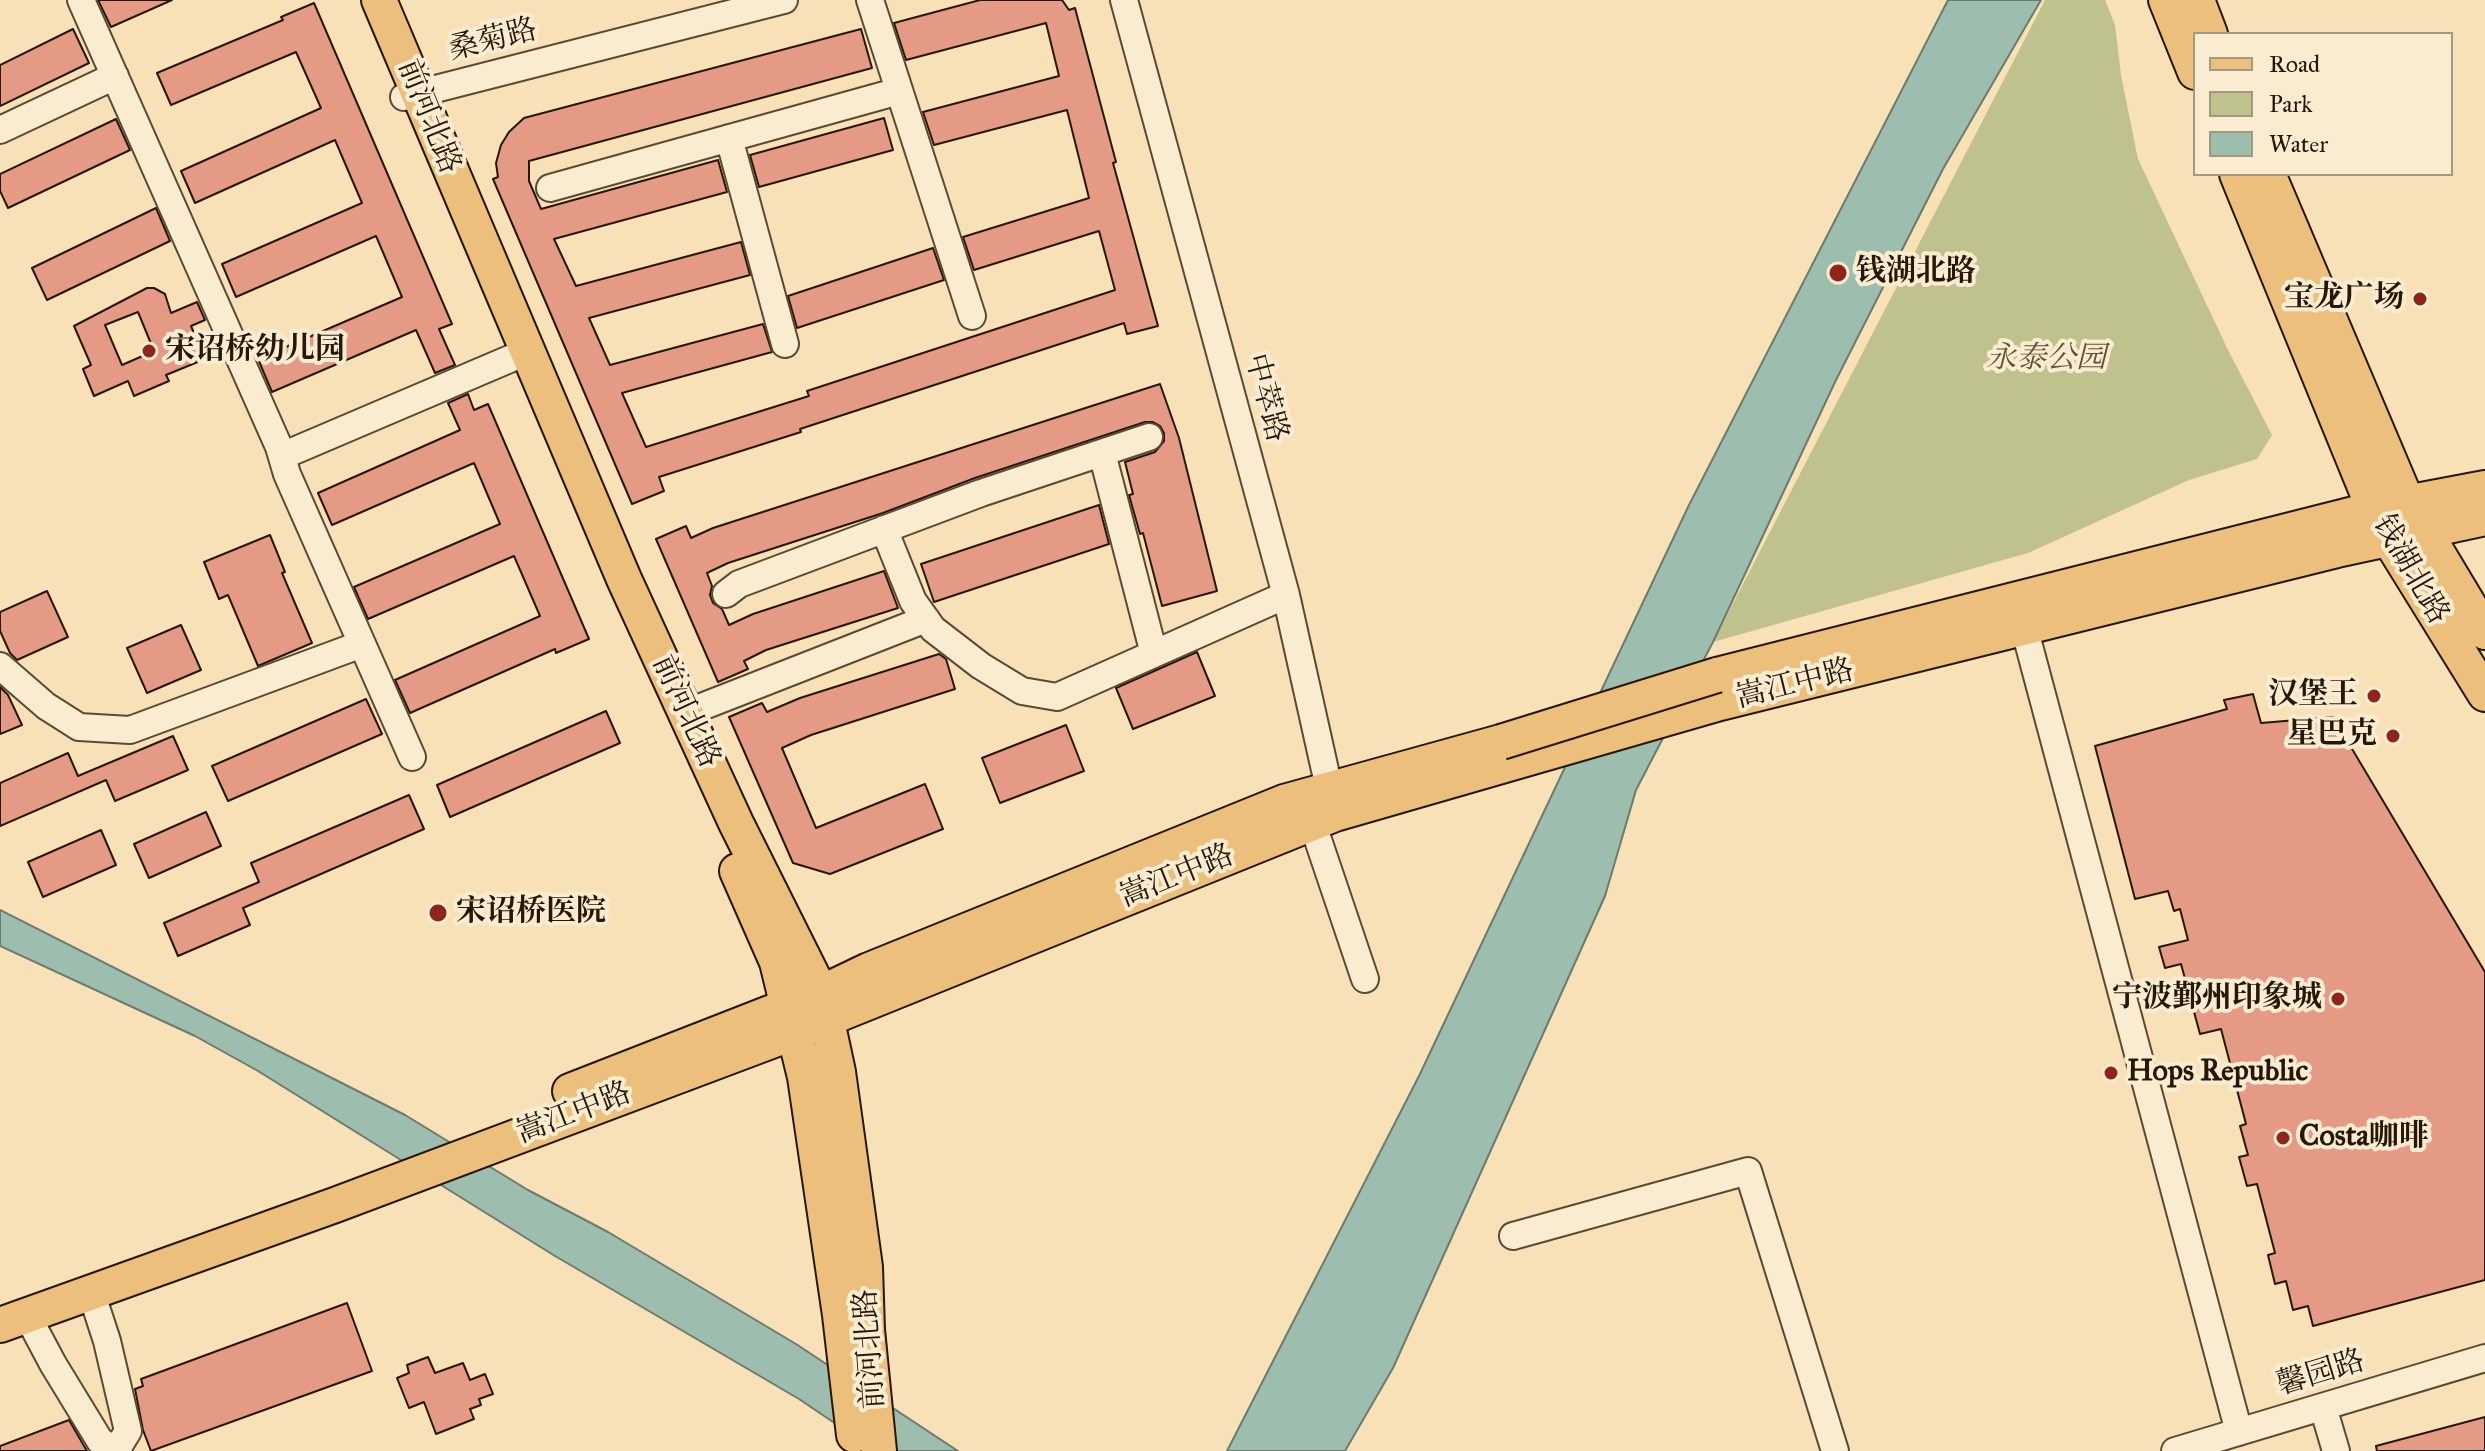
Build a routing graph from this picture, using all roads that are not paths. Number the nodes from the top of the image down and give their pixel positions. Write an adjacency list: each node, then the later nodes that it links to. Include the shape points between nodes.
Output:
1 (81, 0): 11 (street)
2 (363, 0): 13 (main road, 前河北路)
3 (379, 0): 13 (main road, 前河北路)
4 (784, 0): 13 (street, 桑菊路)
5 (870, 0): 12 (street)
6 (1124, 0): 31 (street, 中萃路)
7 (2166, 0): 10 (main road)
8 (2197, 0): 9 (main road)
9 (2209, 32)
10 (2193, 67)
11 (115, 76): 14 (street); 24 (street)
12 (899, 91): 15 (street); 19 (street)
13 (412, 95): 21 (main road, 前河北路); 39 (main road, 前河北路)
14 (0, 130)
15 (729, 138): 18 (street); 20 (street)
16 (2238, 176): 26 (main road, 钱湖北路)
17 (2269, 176): 26 (main road, 钱湖北路)
18 (550, 188)
19 (972, 316)
20 (785, 344)
21 (512, 358): 24 (street); 44 (main road, 前河北路, via 608,589 777,962)
22 (1149, 437): 23 (street)
23 (1102, 453): 28 (street); 36 (street)
24 (282, 456): 35 (street)
25 (2485, 488): 26 (main road)
26 (2401, 514): 27 (main road); 29 (main road, 钱湖北路); 32 (main road, 嵩江中路); 34 (main road, 钱湖北路)
27 (2485, 518)
28 (884, 529): 30 (street, via 739,584); 33 (street, via 913,601)
29 (2389, 539): 32 (main road, 嵩江中路); 38 (main road, 钱湖北路)
30 (726, 594)
31 (1286, 595): 36 (street); 41 (street, 中萃路, via 1322,755)
32 (2020, 614): 41 (main road, 嵩江中路, bridge, via 1719,689); 52 (street)
33 (926, 619): 36 (street, via 981,666 1022,691 1057,697); 39 (street)
34 (2485, 632)
35 (362, 644): 37 (street, via 130,730 79,727); 40 (street)
36 (1154, 654)
37 (0, 666)
38 (2485, 694)
39 (686, 713): 43 (main road, 前河北路)
40 (412, 757)
41 (1325, 808): 42 (street, 中萃路); 43 (main road, 嵩江中路, via 1284,802 869,970)
42 (1365, 979)
43 (824, 1006): 44 (main road, 嵩江中路); 49 (main road, 前河北路, via 865,1267)
44 (792, 1018): 45 (main road, 嵩江中路); 49 (main road, 前河北路)
45 (333, 1193): 47 (main road, 嵩江中路); 48 (main road, 嵩江中路)
46 (1513, 1236): 56 (street, via 1748,1171)
47 (91, 1292): 48 (main road, 嵩江中路); 53 (street, via 128,1431)
48 (9, 1315): 53 (street, via 53,1364 100,1441)
49 (853, 1322): 54 (main road, 前河北路); 55 (main road, 前河北路)
50 (2485, 1358): 51 (street, 馨园路)
51 (2323, 1407): 52 (street, 馨园路); 58 (street)
52 (2239, 1432): 57 (street, 馨园路)
53 (118, 1450)
54 (856, 1451)
55 (879, 1451)
56 (1835, 1451)
57 (2175, 1451)
58 (2336, 1451)

